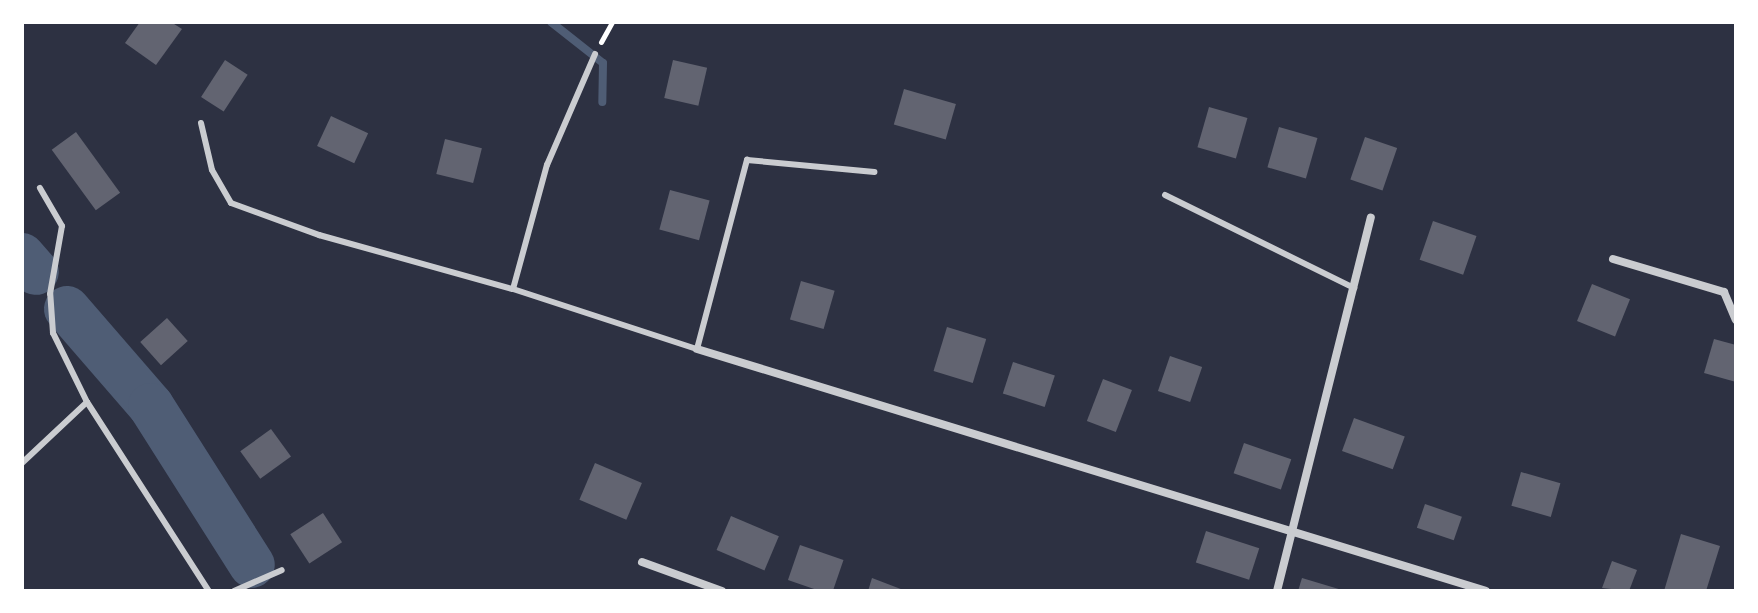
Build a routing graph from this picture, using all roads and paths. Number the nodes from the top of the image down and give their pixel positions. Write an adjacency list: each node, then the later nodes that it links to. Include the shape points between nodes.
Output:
1 (612, 22): 2 (path)
2 (595, 54): 10 (lane, via 547,165)
3 (201, 123): 10 (lane, via 212,170 231,203 319,235)
4 (874, 172): 12 (lane, via 747,160)
5 (40, 188): 13 (lane, via 62,226 50,294 53,333)
6 (1165, 195): 9 (lane)
7 (1371, 218): 9 (street)
8 (1613, 259): 11 (street, via 1724,292)
9 (1354, 288): 15 (street)
10 (513, 289): 12 (lane)
11 (1736, 320)
12 (697, 349): 15 (street)
13 (87, 402): 14 (lane); 18 (lane)
14 (22, 463)
15 (1294, 529): 21 (street); 22 (street)
16 (642, 562): 20 (street)
17 (282, 570): 19 (lane)
18 (209, 591)
19 (234, 591)
20 (722, 591)
21 (1277, 591)
22 (1486, 591)

